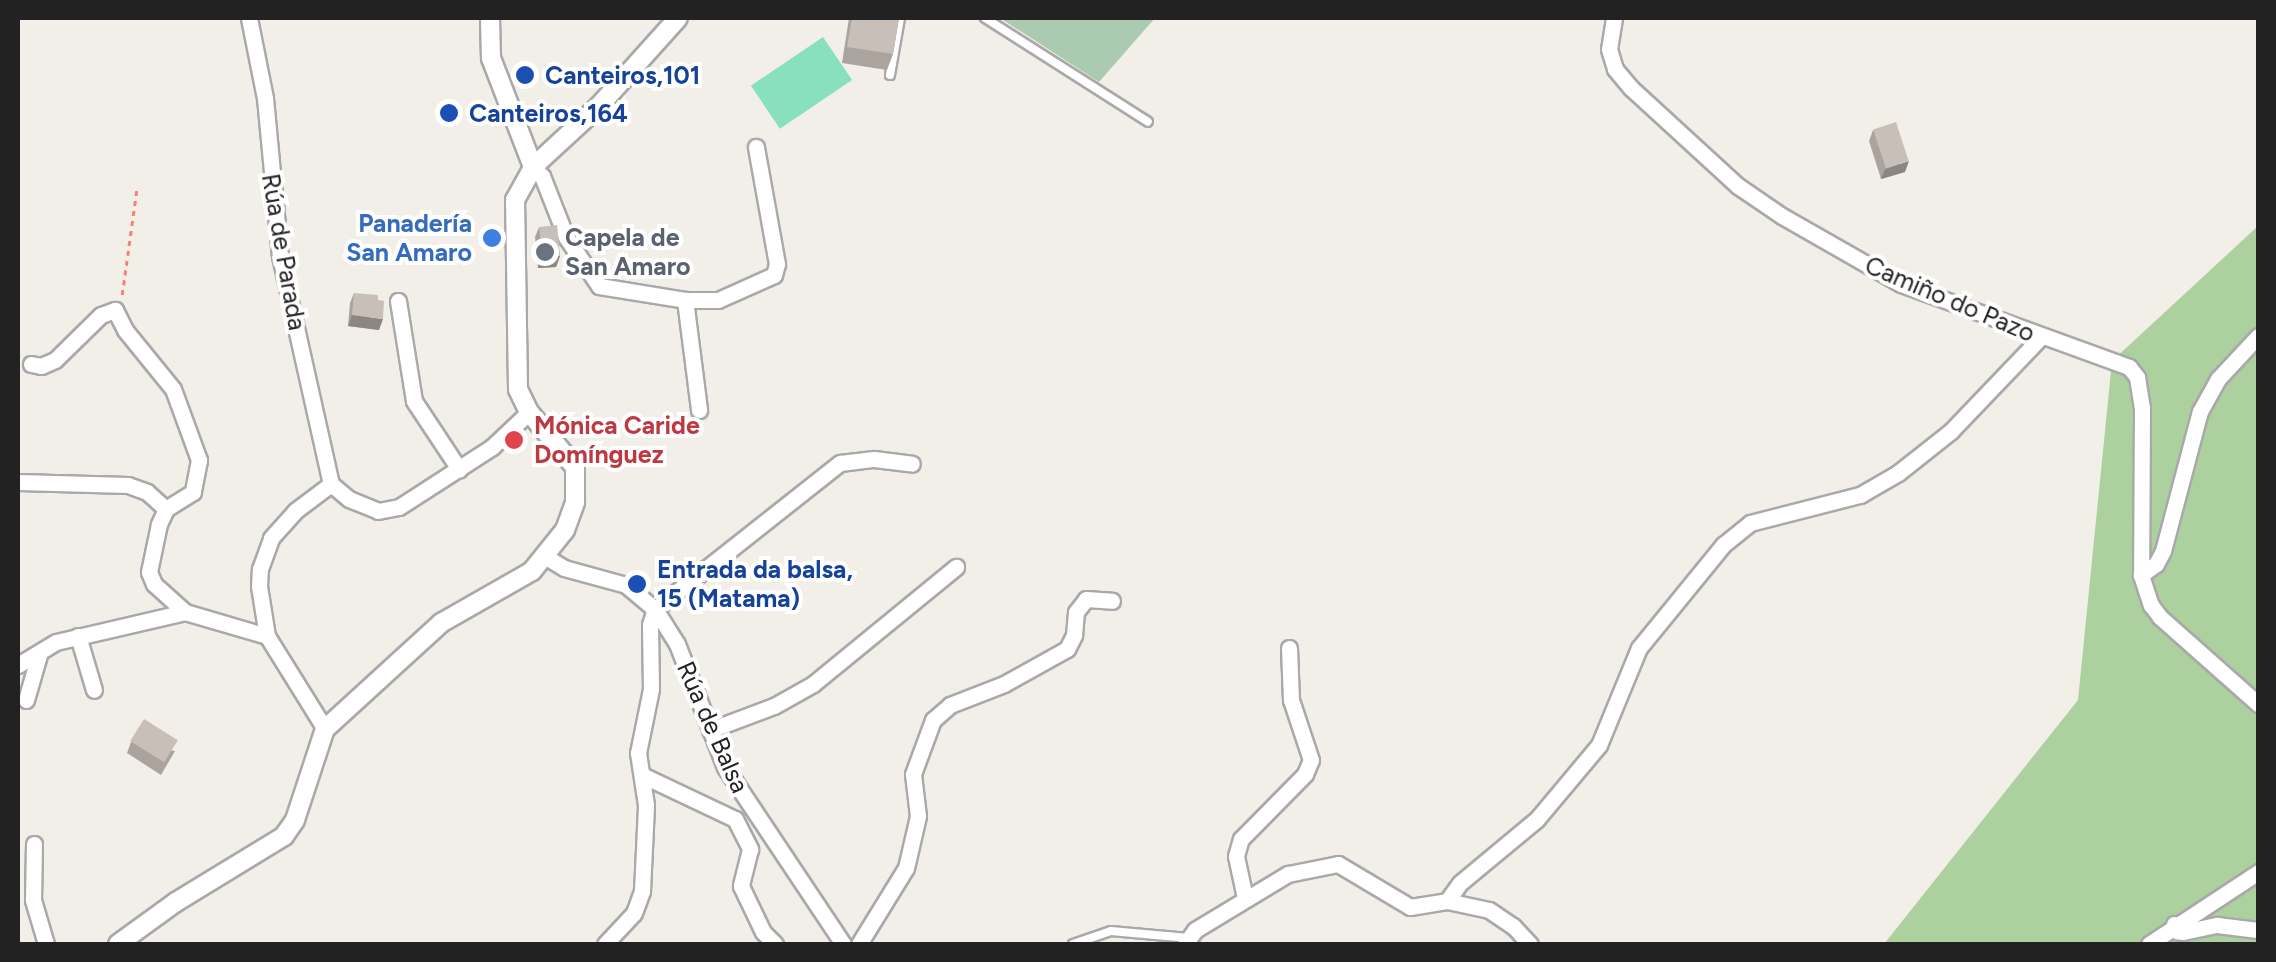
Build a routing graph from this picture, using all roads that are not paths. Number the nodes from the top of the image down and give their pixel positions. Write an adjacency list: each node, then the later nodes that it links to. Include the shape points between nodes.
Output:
1 (249, 18): 21 (street, Rúa de Parada, via 280,256)
2 (490, 18): 10 (street, via 491,58)
3 (678, 18): 10 (street)
4 (900, 18): 7 (lane)
5 (985, 18): 8 (lane)
6 (1614, 18): 14 (street, Camiño do Pazo, via 1615,69 1738,186 1901,284)
7 (890, 76)
8 (1148, 122)
9 (756, 147): 11 (street, via 778,264 774,275 718,300)
10 (533, 167): 11 (street, via 591,279 599,286); 17 (street, via 513,210 518,389)
11 (685, 300): 16 (street)
12 (398, 301): 19 (street, via 414,401)
13 (2258, 336): 25 (street, via 2200,410 2162,551)
14 (2040, 338): 25 (street, Camiño do Pazo, via 2116,361 2137,376); 45 (street, via 1951,432 1898,473 1860,495 1750,523 1723,544 1639,648 1599,745 1537,820 1460,883)
15 (31, 364): 22 (street, via 55,360 101,314 115,310 172,389 199,460 193,492)
16 (699, 410)
17 (529, 412): 19 (street); 23 (street, via 569,456 578,477 570,520)
18 (912, 464): 27 (street, via 874,458 840,463)
19 (459, 469): 21 (street, via 399,507 378,511)
20 (18, 482): 22 (street, via 128,485)
21 (331, 484): 30 (street, via 282,523 264,556 260,597)
22 (166, 510): 28 (street, via 148,572)
23 (546, 557): 27 (street, Rúa de Balsa, via 626,585); 37 (street, via 442,623)
24 (956, 567): 38 (street, via 813,684)
25 (2141, 575): 36 (street, via 2160,617)
26 (1112, 601): 54 (street, via 1086,600 1067,649 950,705 933,720 913,774 918,816 906,868)
27 (654, 609): 38 (street, Rúa de Balsa, via 676,644); 39 (street, via 652,689 638,753)
28 (185, 612): 29 (street); 30 (street)
29 (78, 636): 32 (street); 34 (street)
30 (267, 636): 37 (street)
31 (1289, 648): 44 (street, via 1291,700 1310,760 1241,839 1236,856)
32 (40, 655): 33 (street); 35 (street)
33 (18, 665)
34 (94, 690)
35 (26, 700)
36 (2258, 704)
37 (324, 730): 50 (street, via 284,836)
38 (710, 730): 40 (street, Rúa de Balsa)
39 (644, 776): 42 (street, via 729,814); 51 (street, via 642,891 634,912)
40 (760, 824): 42 (street); 53 (street, Rúa de Balsa)
41 (34, 844): 49 (street, via 34,900)
42 (751, 858): 52 (street, via 741,886)
43 (2258, 872): 46 (street)
44 (1244, 898): 45 (street, via 1288,874 1338,864 1410,907); 48 (street)
45 (1447, 902): 56 (street, via 1489,910)
46 (2174, 924): 47 (street, via 2177,932 2217,925); 57 (street)
47 (2258, 930)
48 (1187, 941): 55 (lane, via 1111,931)
49 (46, 944)
50 (118, 944)
51 (605, 944)
52 (775, 944)
53 (843, 944)
54 (859, 944)
55 (1073, 944)
56 (1530, 944)
57 (2148, 944)

